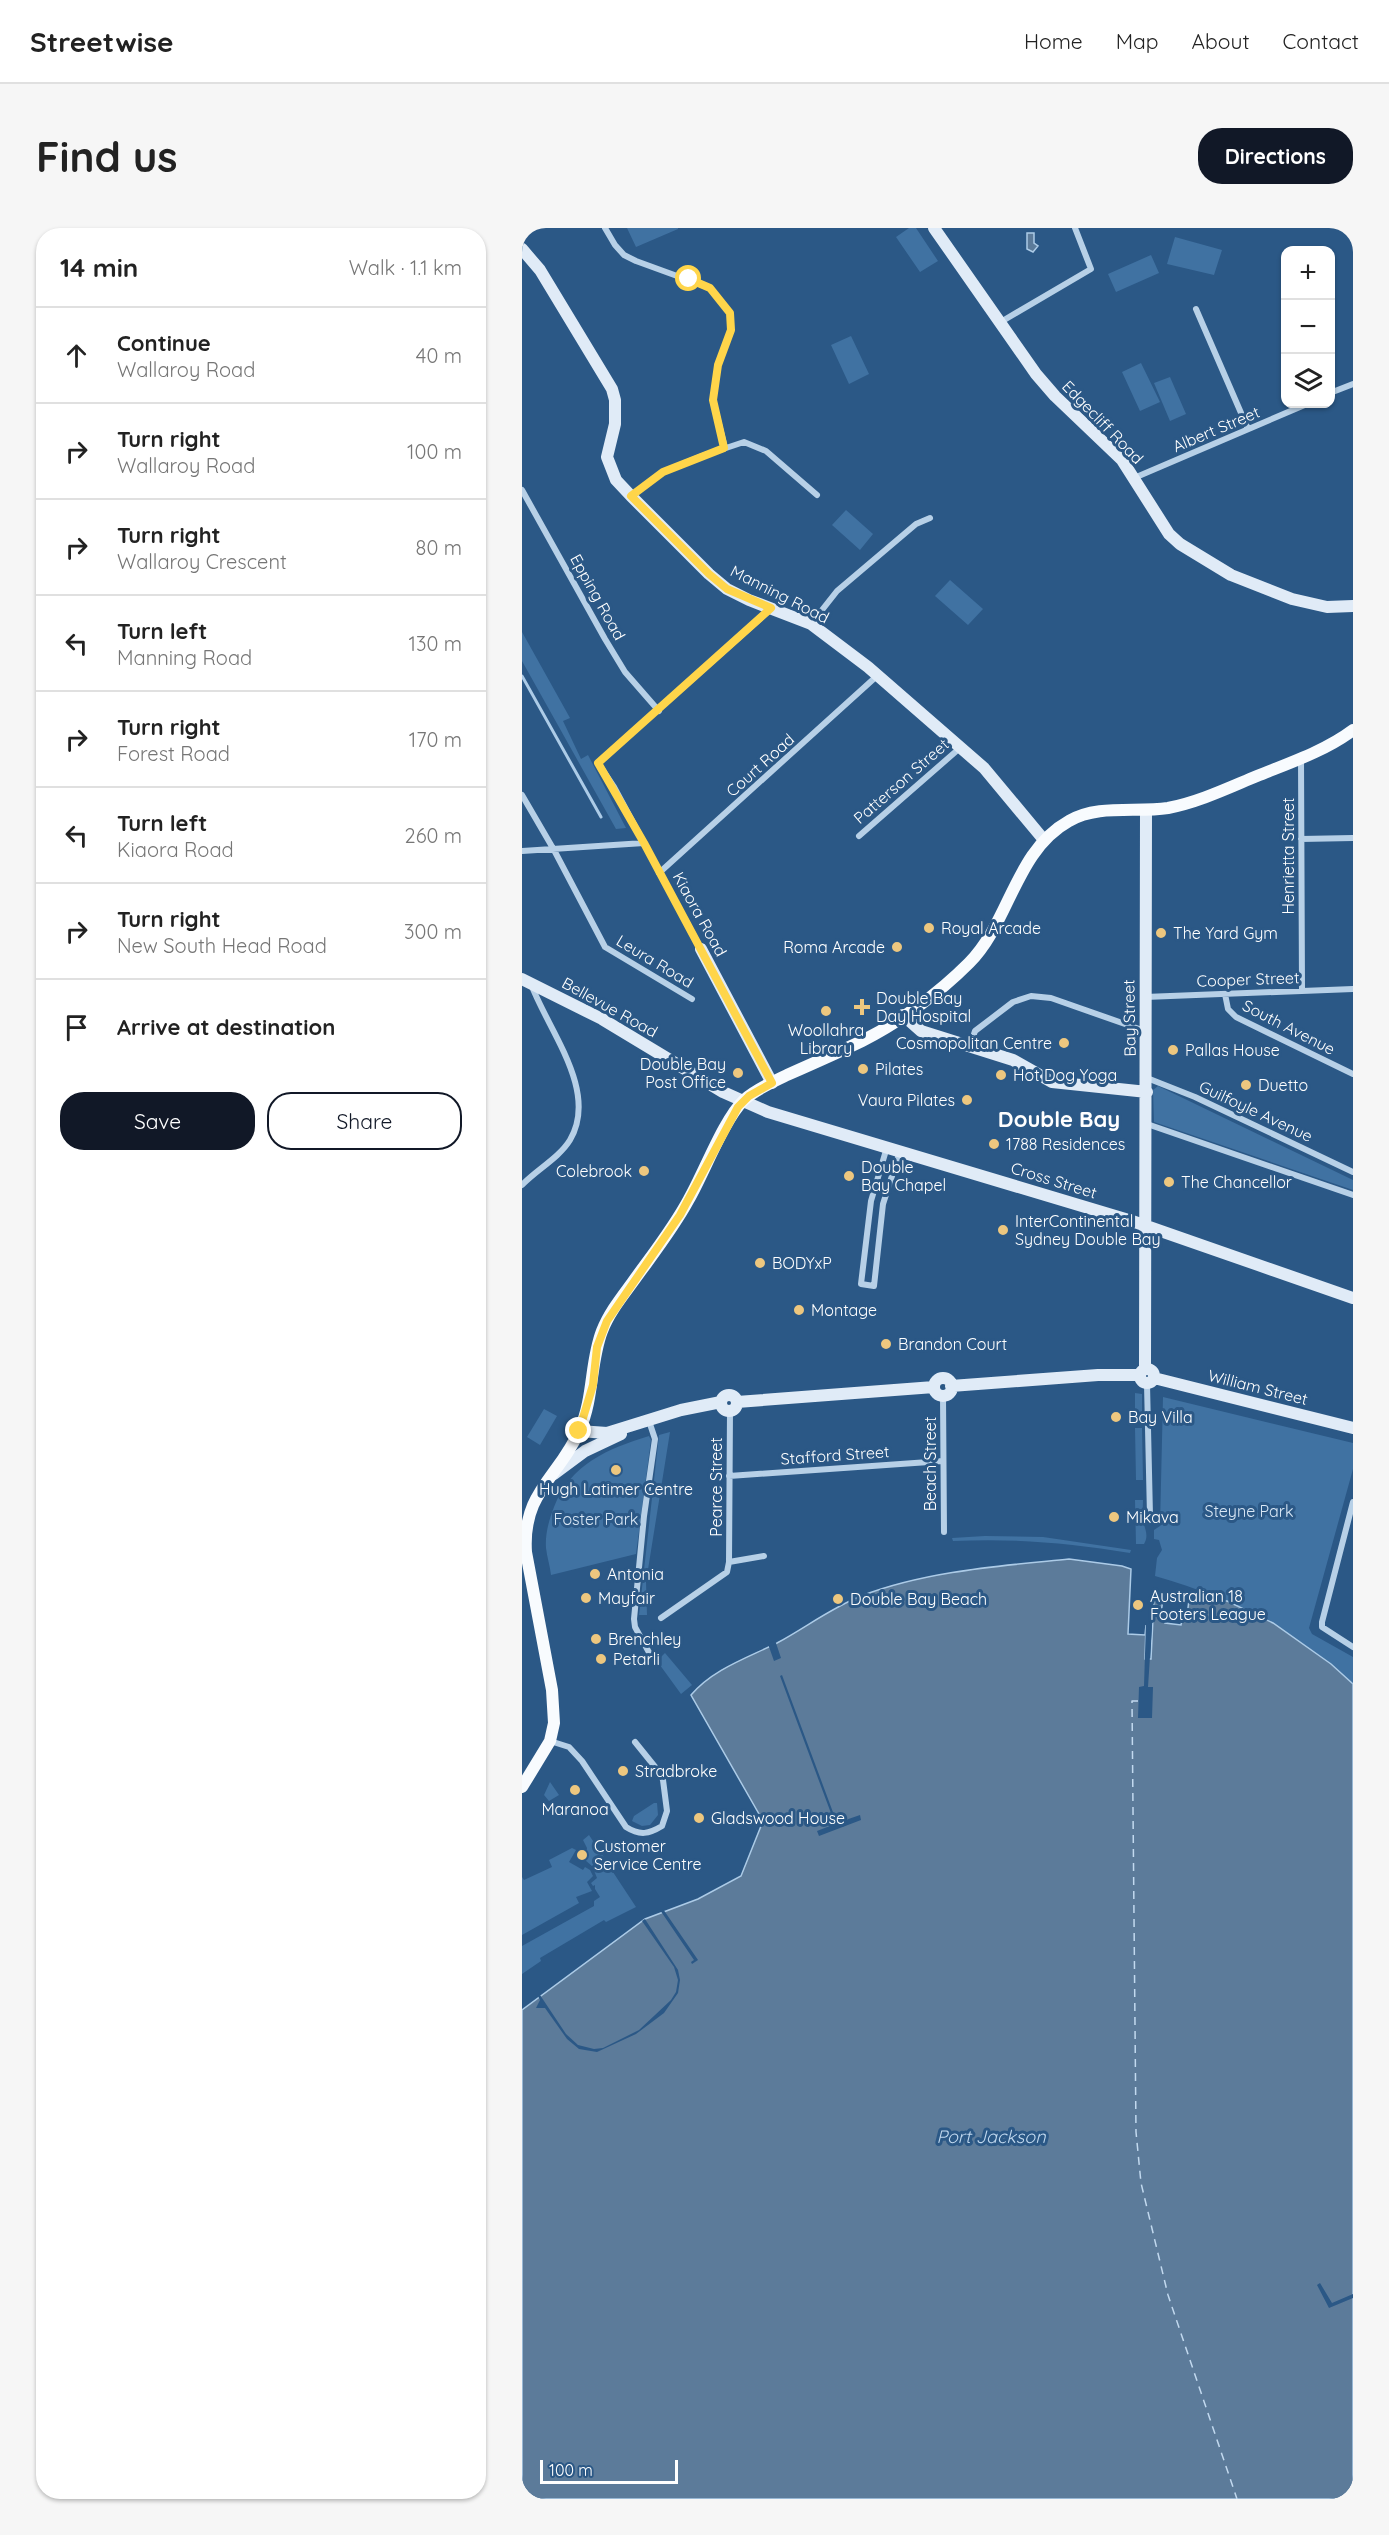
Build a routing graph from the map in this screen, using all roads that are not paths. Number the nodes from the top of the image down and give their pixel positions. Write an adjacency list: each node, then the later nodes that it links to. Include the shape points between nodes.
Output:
1 (605, 228): 11 (street, via 624,255 710,288 730,313 731,330 718,365 713,400)
2 (934, 228): 6 (street, Edgecliff Road)
3 (1075, 228): 6 (street, via 1091,269)
4 (522, 249): 15 (street, Manning Road, via 545,278 612,389 615,416 607,458 616,480)
5 (1196, 309): 10 (street)
6 (999, 323): 12 (street, Edgecliff Road, via 1055,396 1113,451)
7 (1353, 384): 8 (street)
8 (1335, 391)
9 (1298, 408): 10 (street, Albert Street)
10 (1248, 429): 12 (street, Albert Street)
11 (724, 448): 14 (street, via 744,442 766,451); 15 (street, via 663,472)
12 (1134, 478): 17 (street, Edgecliff Road, via 1169,534 1194,554 1231,575 1305,603 1336,608)
13 (522, 490): 21 (street, Epping Road, via 625,672)
14 (817, 495)
15 (631, 496): 18 (street, Manning Road, via 721,584)
16 (930, 518): 19 (street, via 916,524 837,591)
17 (1353, 606)
18 (771, 608): 19 (street, Manning Road); 21 (street)
19 (811, 624): 20 (street, Manning Road)
20 (878, 675): 23 (street, Manning Road); 34 (street, Court Road)
21 (659, 711): 31 (street, Kiaora Road, via 598,763)
22 (1353, 730): 24 (main road)
23 (962, 747): 27 (street, Patterson Street); 30 (street, Manning Road)
24 (1300, 758): 26 (main road, via 1193,801); 29 (street, Henrietta Street)
25 (522, 795): 32 (street, Leura Road)
26 (1146, 810): 30 (main road, via 1077,817); 40 (street, Bay Street)
27 (859, 836)
28 (1353, 838): 29 (street)
29 (1301, 839): 38 (street, Henrietta Street)
30 (1044, 840): 42 (main road, via 978,953 953,978)
31 (644, 843): 32 (street); 34 (street, Kiaora Road)
32 (554, 850): 33 (street); 41 (street, Leura Road, via 605,947)
33 (522, 851)
34 (659, 873): 35 (street, Kiaora Road)
35 (701, 949): 47 (street, Kiaora Road)
36 (526, 981): 49 (street, Bellevue Road, via 602,1019); 54 (street, via 566,1060 580,1105 569,1142)
37 (1353, 989): 38 (street, Cooper Street)
38 (1302, 990): 39 (street, Cooper Street)
39 (1225, 994): 40 (street, Cooper Street); 45 (street, South Avenue, via 1228,1009 1236,1017)
40 (1145, 997): 43 (street, Bay Street)
41 (692, 999)
42 (903, 1015): 44 (street, via 921,1030); 47 (main road, via 864,1040)
43 (1146, 1031): 44 (street, via 1036,996 1019,999 993,1016 975,1031); 46 (street, Bay Street)
44 (970, 1046): 48 (street, via 1013,1060 1052,1082)
45 (1353, 1074)
46 (1147, 1078): 48 (street, Bay Street); 53 (street, Guilfoyle Avenue)
47 (772, 1083): 49 (main road)
48 (1147, 1092): 50 (street, Bay Street)
49 (743, 1101): 51 (street, Cross Street); 67 (main road, via 680,1215 607,1321 597,1347 593,1385)
50 (1147, 1124): 55 (street); 58 (street, Bay Street)
51 (887, 1147): 52 (street, Cross Street); 56 (street)
52 (900, 1151): 57 (street); 58 (street, Cross Street)
53 (1353, 1172)
54 (522, 1185)
55 (1353, 1195)
56 (871, 1204): 57 (street); 59 (street)
57 (883, 1206): 60 (street)
58 (1146, 1226): 61 (street, Cross Street); 62 (street, Bay Street)
59 (864, 1260): 60 (street); 60 (street, via 861,1284 874,1286)
60 (877, 1261)
61 (1353, 1298)
62 (1147, 1376): 63 (street, William Street, via 1098,1375); 66 (street, William Street); 72 (street, Bay Street)
63 (947, 1391): 64 (street, William Street, via 948,1381 942,1379 934,1387); 68 (street, Beach Street)
64 (729, 1405): 65 (street, via 681,1410); 69 (street, Pearce Street)
65 (645, 1422): 67 (street, via 599,1434); 70 (street, via 585,1451); 78 (street, via 655,1439 634,1619)
66 (1352, 1427)
67 (579, 1431): 70 (main road)
68 (943, 1461): 69 (street, Stafford Street); 73 (street, Beach Street)
69 (729, 1476): 75 (street, Pearce Street)
70 (546, 1480): 79 (main road, via 528,1514 525,1542 552,1696 554,1724)
71 (1353, 1502): 77 (street, via 1322,1622 1326,1631)
72 (1150, 1516)
73 (944, 1532)
74 (764, 1556): 75 (street)
75 (729, 1562): 76 (street, via 727,1572)
76 (661, 1618)
77 (1353, 1647)
78 (651, 1656)
79 (550, 1741): 80 (street, via 569,1747 626,1827 645,1834 662,1826 667,1811 660,1773); 81 (main road)
80 (635, 1742)
81 (522, 1787)

